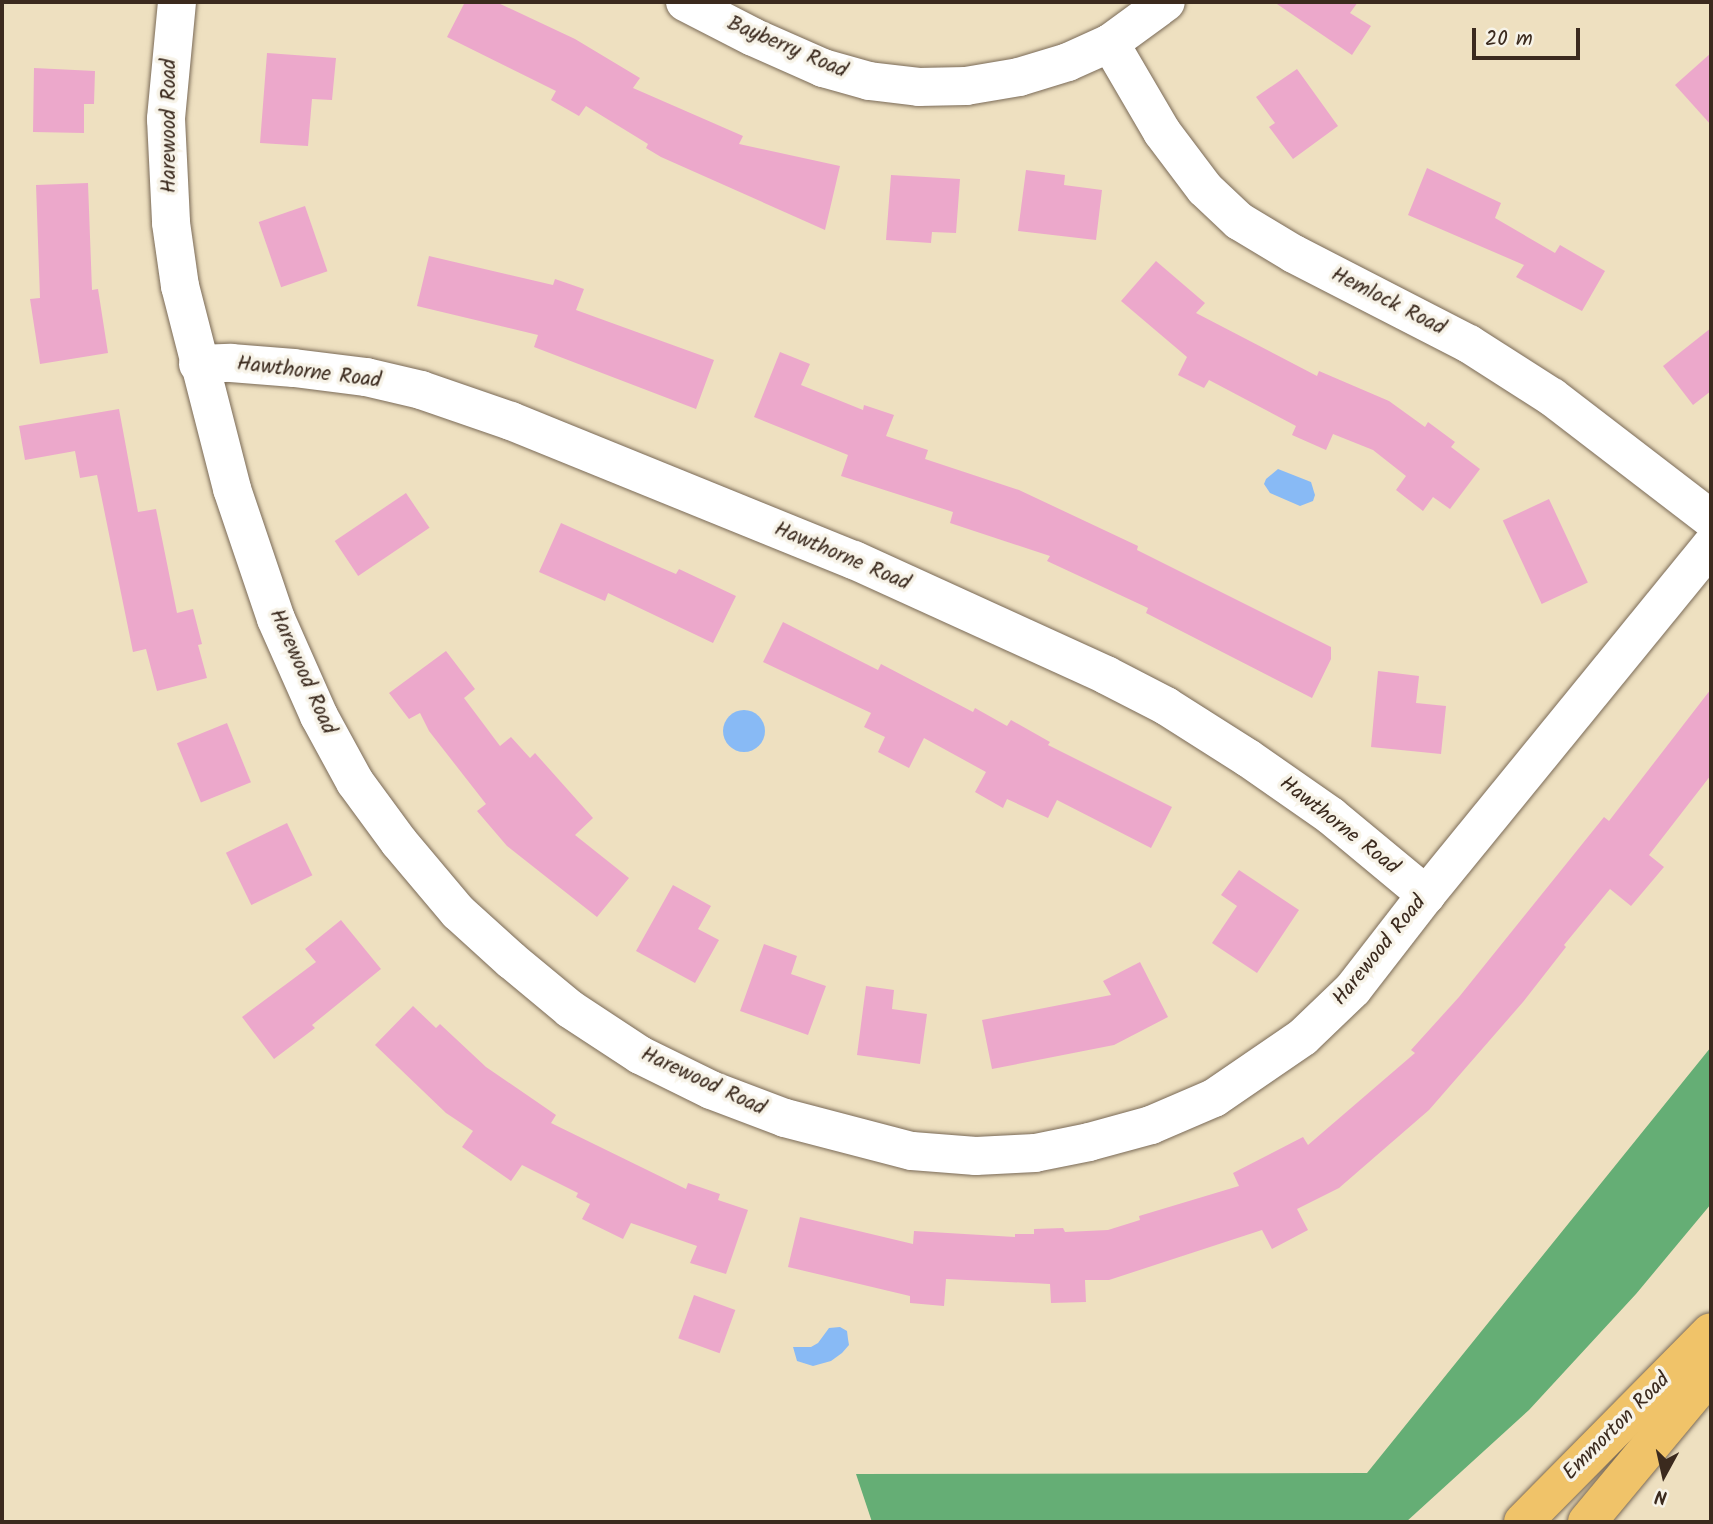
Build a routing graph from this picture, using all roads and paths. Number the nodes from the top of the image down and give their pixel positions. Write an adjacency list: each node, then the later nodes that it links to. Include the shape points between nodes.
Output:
1 (177, 2): 5 (street, Harewood Road, via 166,119 169,189 180,286)
2 (685, 2): 4 (street, Bayberry Road, via 823,68 869,81 919,87 966,86 1019,77)
3 (1166, 2): 4 (street, Bayberry Road)
4 (1110, 43): 6 (street, Hemlock Road, via 1162,132 1205,189 1239,221 1469,344 1552,397)
5 (198, 364): 8 (street, Hawthorne Road, via 294,368 421,390 511,421 854,560 1166,706 1331,816); 8 (street, Harewood Road, via 232,489 276,618 319,716 355,782 458,912 511,960 570,1009 640,1055 711,1090 785,1118 912,1151 976,1156 1035,1153 1089,1142 1151,1125 1214,1098 1271,1061 1353,989)
6 (1711, 519)
7 (1711, 546): 8 (street, Harewood Road)
8 (1426, 895)
9 (1711, 1332): 11 (main road, Emmorton Road)
10 (1711, 1373): 12 (main road, Emmorton Road)
11 (1522, 1522)
12 (1587, 1522)

